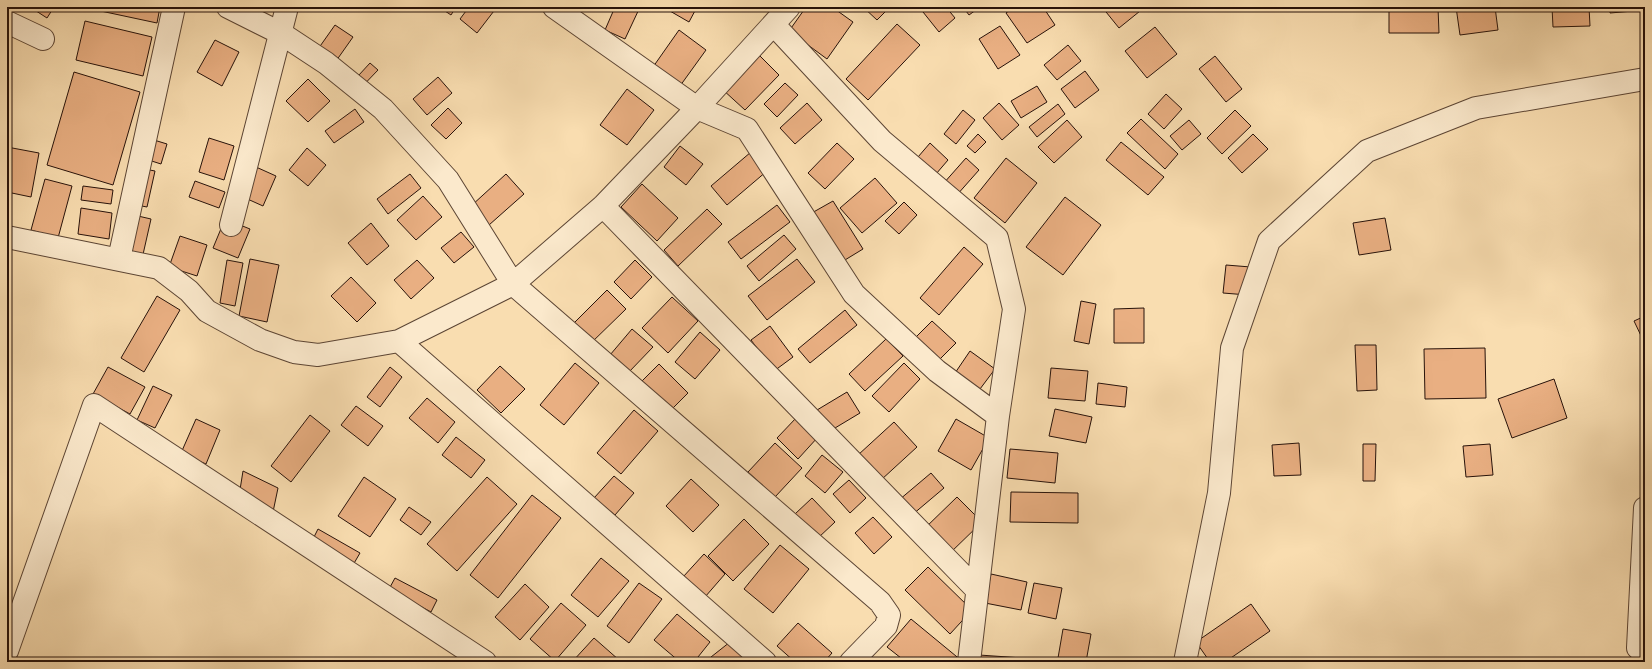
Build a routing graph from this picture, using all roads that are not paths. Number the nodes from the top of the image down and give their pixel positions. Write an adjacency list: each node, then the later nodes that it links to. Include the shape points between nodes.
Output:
1 (174, 7): 15 (street)
2 (228, 7): 8 (street)
3 (288, 7): 8 (street)
4 (554, 7): 11 (street)
5 (789, 7): 7 (street)
6 (7, 22): 9 (street)
7 (774, 25): 11 (street); 18 (street, via 882,142 997,238 1014,309)
8 (282, 34): 13 (street); 16 (street, via 326,63 388,115 448,180)
9 (43, 39)
10 (1645, 79): 27 (street, via 1476,108 1367,152 1269,241 1232,348 1219,493)
11 (696, 108): 12 (street); 18 (street, via 747,129 854,294 937,371)
12 (603, 206): 16 (street); 20 (street)
13 (231, 225)
14 (7, 237): 15 (street)
15 (119, 259): 17 (street, via 160,268 189,291 207,311 260,340 294,352 318,356)
16 (513, 284): 17 (street); 25 (street, via 880,602 889,615 886,626)
17 (400, 341): 24 (street)
18 (998, 416): 20 (street)
19 (1645, 508): 22 (street, via 1638,648)
20 (977, 590): 26 (street)
21 (7, 651): 23 (street, via 94,405)
22 (1645, 654)
23 (485, 662)
24 (766, 662)
25 (851, 662)
26 (969, 662)
27 (1185, 662)

